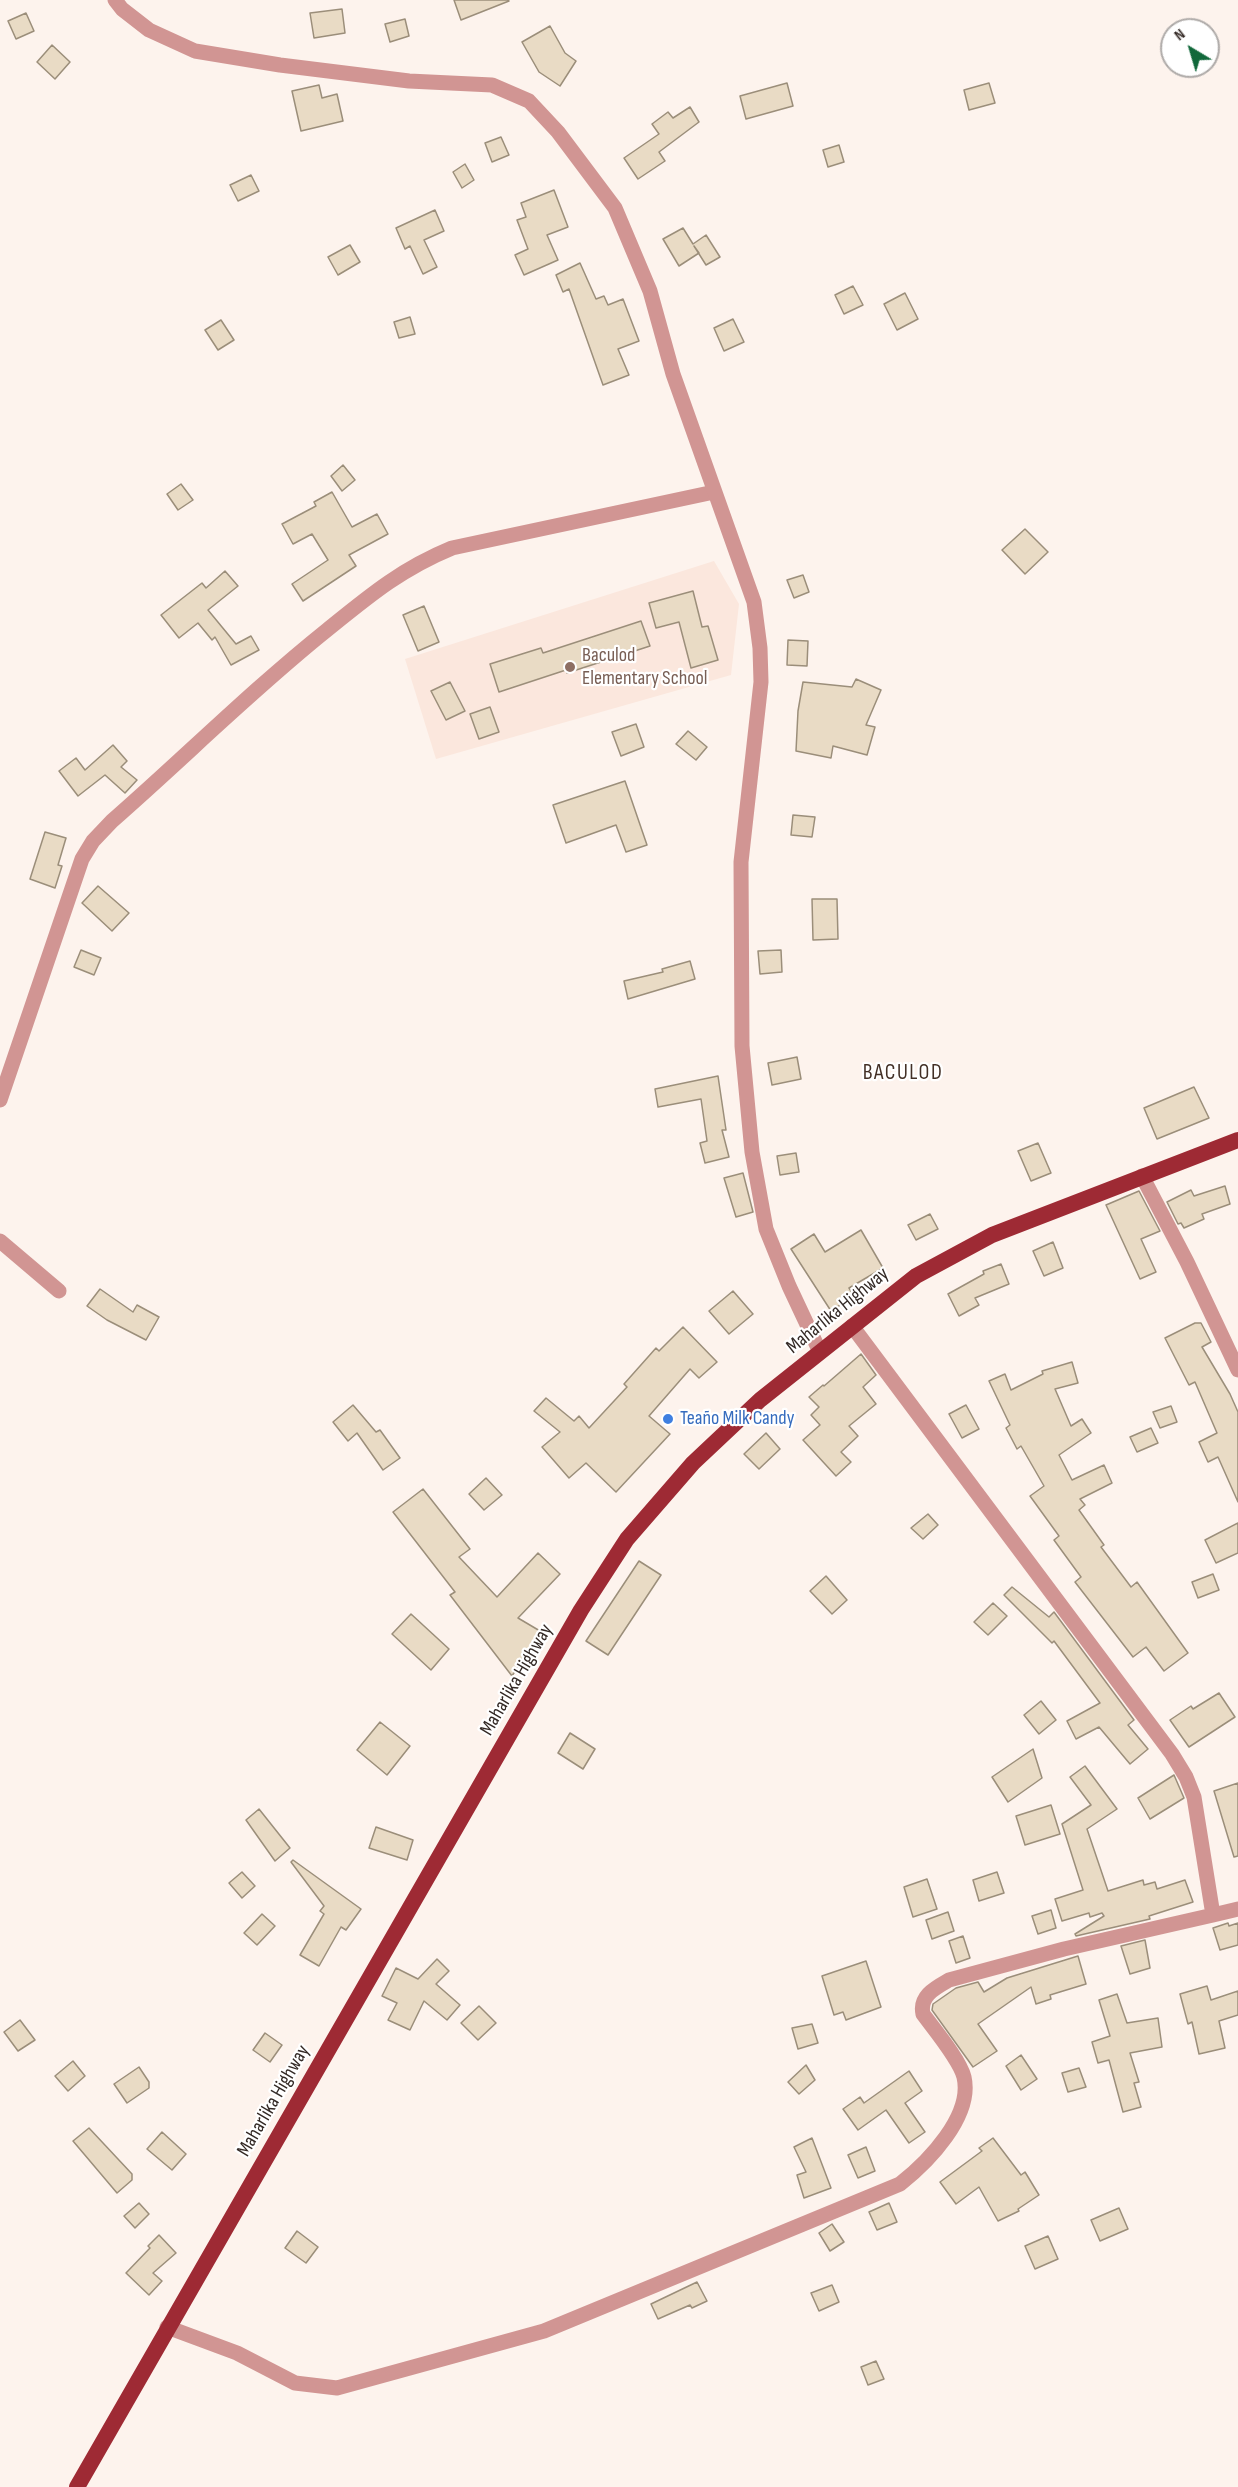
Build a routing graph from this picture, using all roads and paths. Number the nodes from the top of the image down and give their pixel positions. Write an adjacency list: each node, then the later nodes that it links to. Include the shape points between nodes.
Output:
1 (115, 0): 2 (street, via 150,30 195,51 409,81 492,85 529,101 558,132 615,208 650,291 673,374)
2 (714, 492): 3 (street, via 452,548 388,581 303,649 93,841 82,859); 9 (street, via 754,602 760,648 761,682 741,862 742,1046 752,1152 766,1230)
3 (0, 1100)
4 (1238, 1140): 5 (highway, Maharlika Highway)
5 (1142, 1176): 8 (highway, Maharlika Highway, via 982,1240 916,1276); 10 (street)
6 (0, 1241): 7 (street)
7 (59, 1291)
8 (852, 1326): 9 (highway, Maharlika Highway); 12 (street, via 1172,1754 1194,1797)
9 (820, 1352): 13 (highway, Maharlika Highway, via 760,1400 693,1463 627,1539 575,1620)
10 (1238, 1370)
11 (1238, 1909): 12 (street)
12 (1214, 1915): 13 (street, via 949,1980 925,1998 923,2014 964,2074 966,2088 954,2125 922,2167 900,2184 544,2331 337,2388 295,2383 237,2353)
13 (167, 2327): 14 (highway, Maharlika Highway)
14 (77, 2487)

